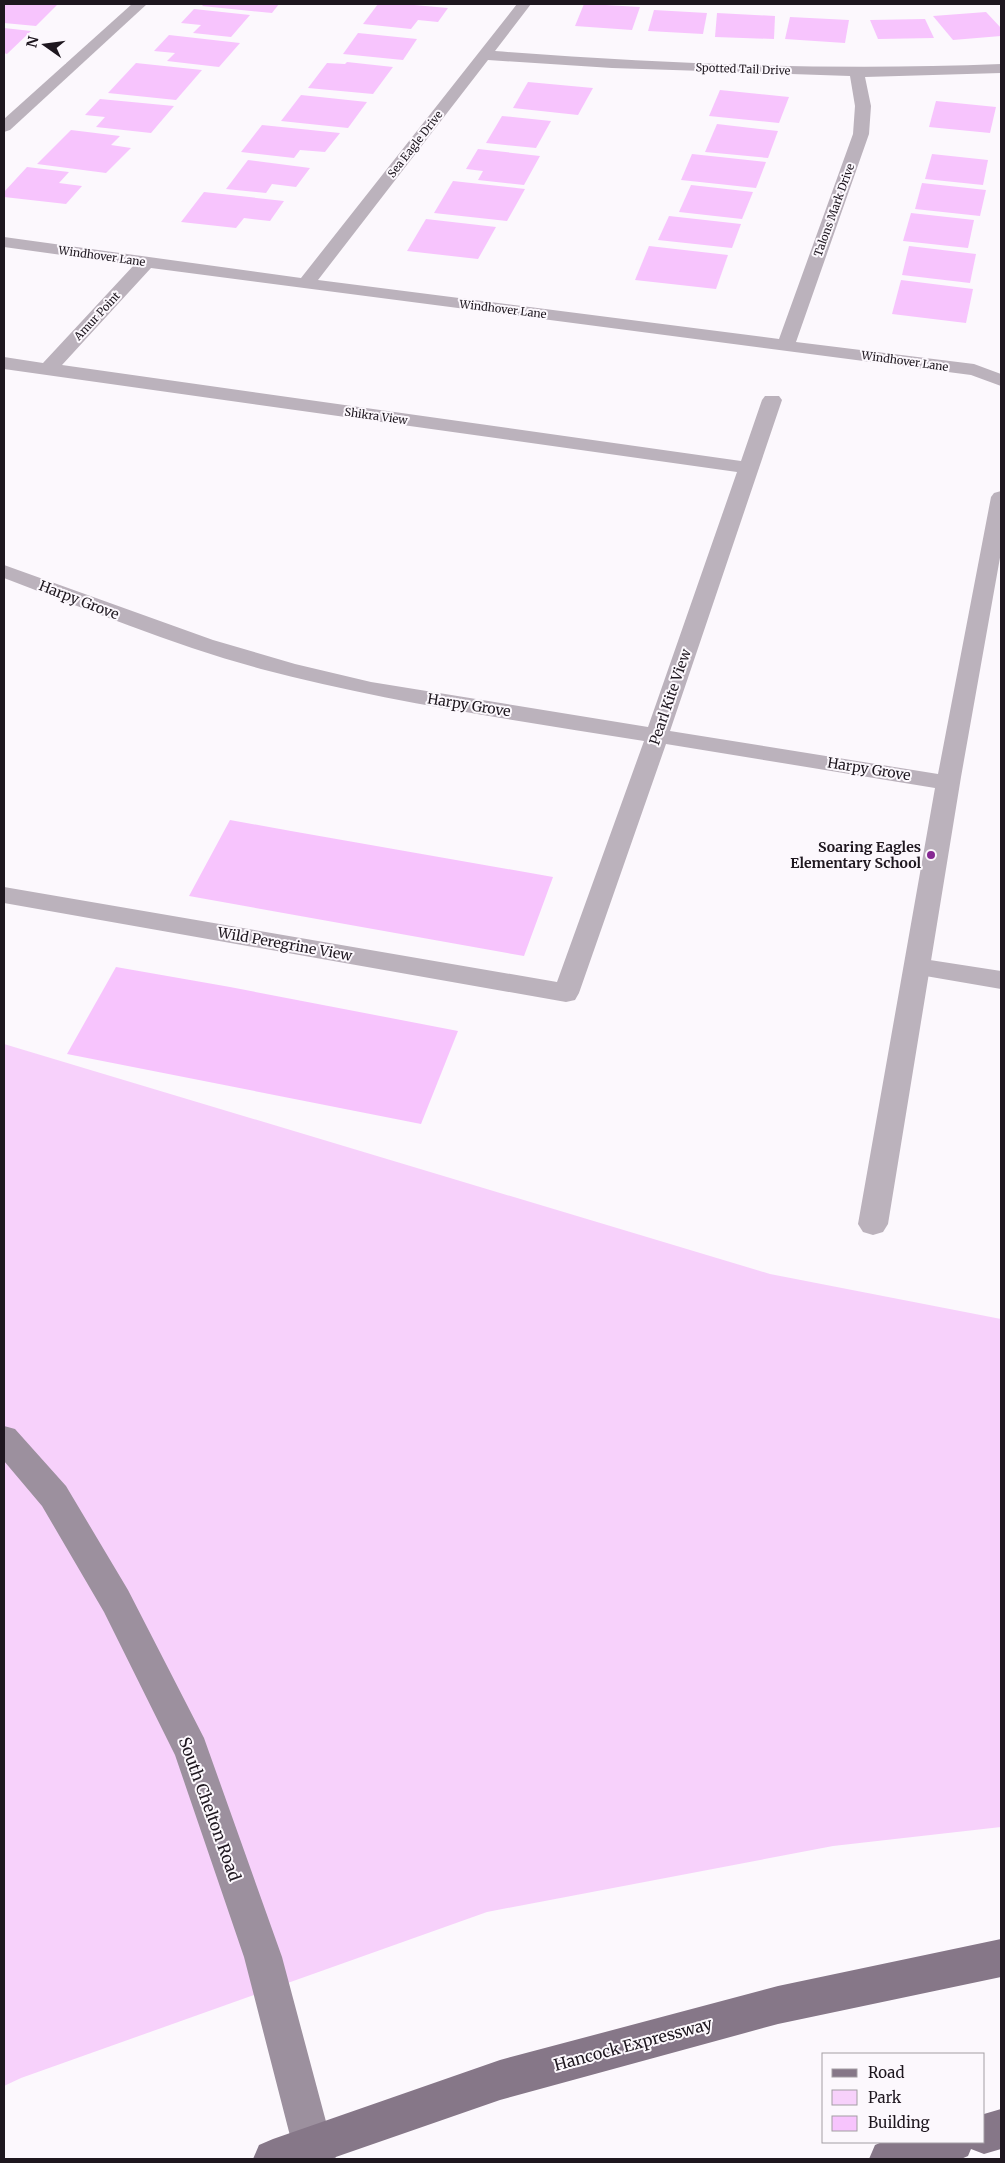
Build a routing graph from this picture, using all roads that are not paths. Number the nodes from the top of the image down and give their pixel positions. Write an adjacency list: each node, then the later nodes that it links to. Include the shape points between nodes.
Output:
1 (140, 4): 6 (street)
2 (524, 4): 3 (street, Sea Eagle Drive)
3 (485, 55): 5 (street, Spotted Tail Drive); 9 (street, Sea Eagle Drive)
4 (1001, 68): 5 (street, Spotted Tail Drive)
5 (857, 73): 10 (street, Talons Mark Drive, via 863,106 861,134)
6 (4, 127)
7 (4, 242): 8 (street, Windhover Lane)
8 (147, 262): 9 (street, Windhover Lane); 12 (street, Amur Point)
9 (306, 284): 10 (street, Windhover Lane)
10 (786, 345): 13 (street, Windhover Lane, via 974,370)
11 (4, 363): 12 (street, Shikra View)
12 (47, 370): 15 (street, Shikra View)
13 (1001, 380)
14 (772, 400): 15 (street, Pearl Kite View)
15 (749, 468): 18 (street, Pearl Kite View)
16 (1001, 497): 19 (street)
17 (4, 571): 18 (street, Harpy Grove, via 161,630 292,670 371,689)
18 (657, 734): 19 (street, Harpy Grove); 23 (street, Pearl Kite View)
19 (948, 782): 21 (street)
20 (4, 895): 23 (street, Wild Peregrine View)
21 (917, 967): 22 (street); 24 (street)
22 (1001, 980)
23 (566, 993)
24 (873, 1224)
25 (4, 1439): 30 (main road, South Chelton Road, via 54,1496 116,1600 191,1750 263,1957)
26 (1001, 1958): 30 (main road, Hancock Expressway, via 778,2005 500,2080)
27 (1001, 2129): 28 (main road)
28 (985, 2134)
29 (950, 2143): 32 (main road)
30 (314, 2152): 31 (main road, Hancock Expressway)
31 (274, 2159)
32 (889, 2159)

